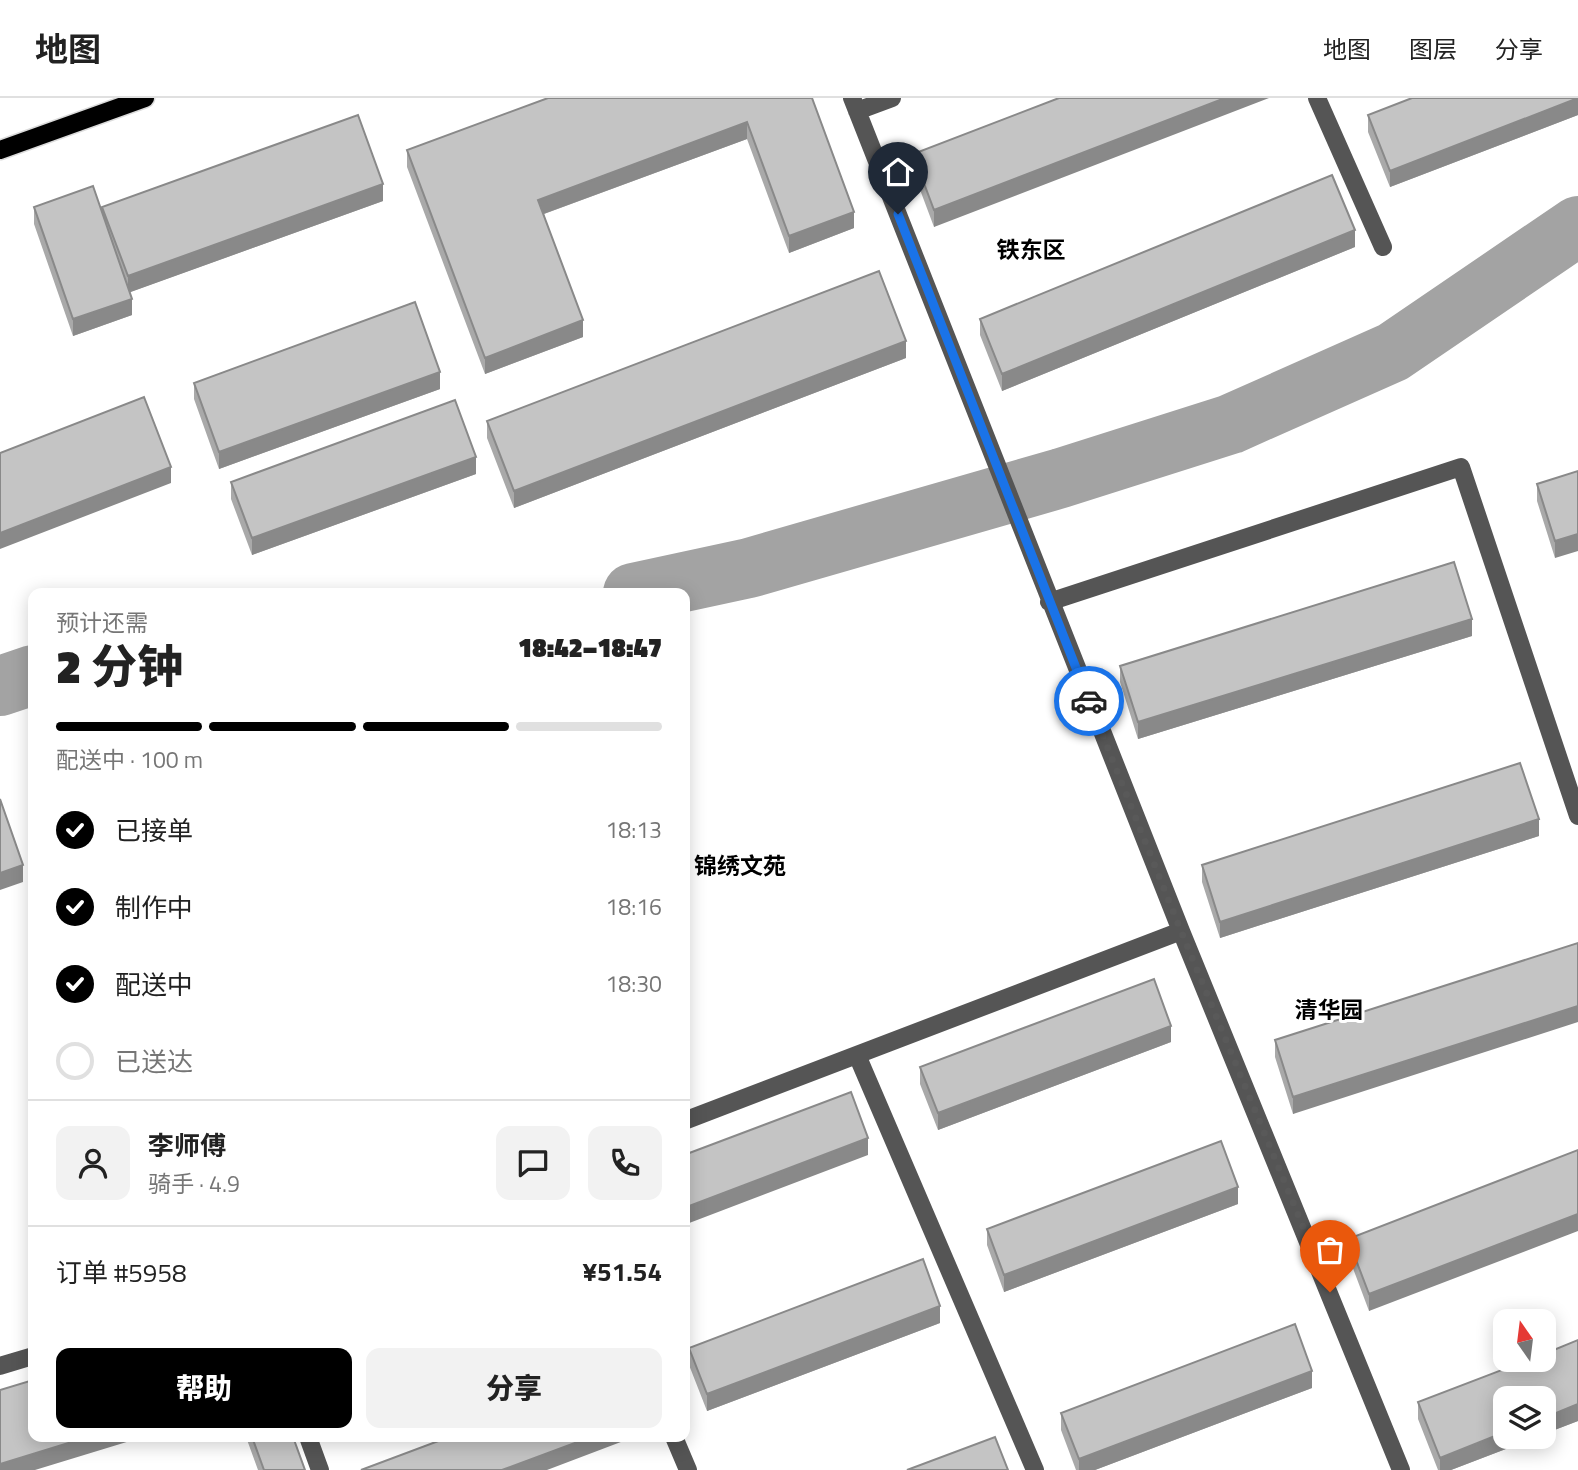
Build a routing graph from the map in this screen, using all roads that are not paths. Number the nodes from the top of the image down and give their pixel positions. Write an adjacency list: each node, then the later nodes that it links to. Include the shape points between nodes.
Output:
1 (145, 98): 5 (main road)
2 (892, 98): 4 (street)
3 (1317, 98): 6 (street)
4 (855, 104): 7 (street)
5 (0, 150)
6 (1383, 247)
7 (1049, 602): 8 (street, via 1461,467); 9 (street)
8 (1578, 816)
9 (1181, 931): 10 (street); 19 (street)
10 (857, 1055): 11 (street); 18 (street)
11 (690, 1119)
12 (28, 1358): 13 (street)
13 (0, 1366)
14 (310, 1442): 16 (street)
15 (676, 1442): 17 (street)
16 (320, 1470)
17 (688, 1470)
18 (1035, 1470)
19 (1401, 1470)

